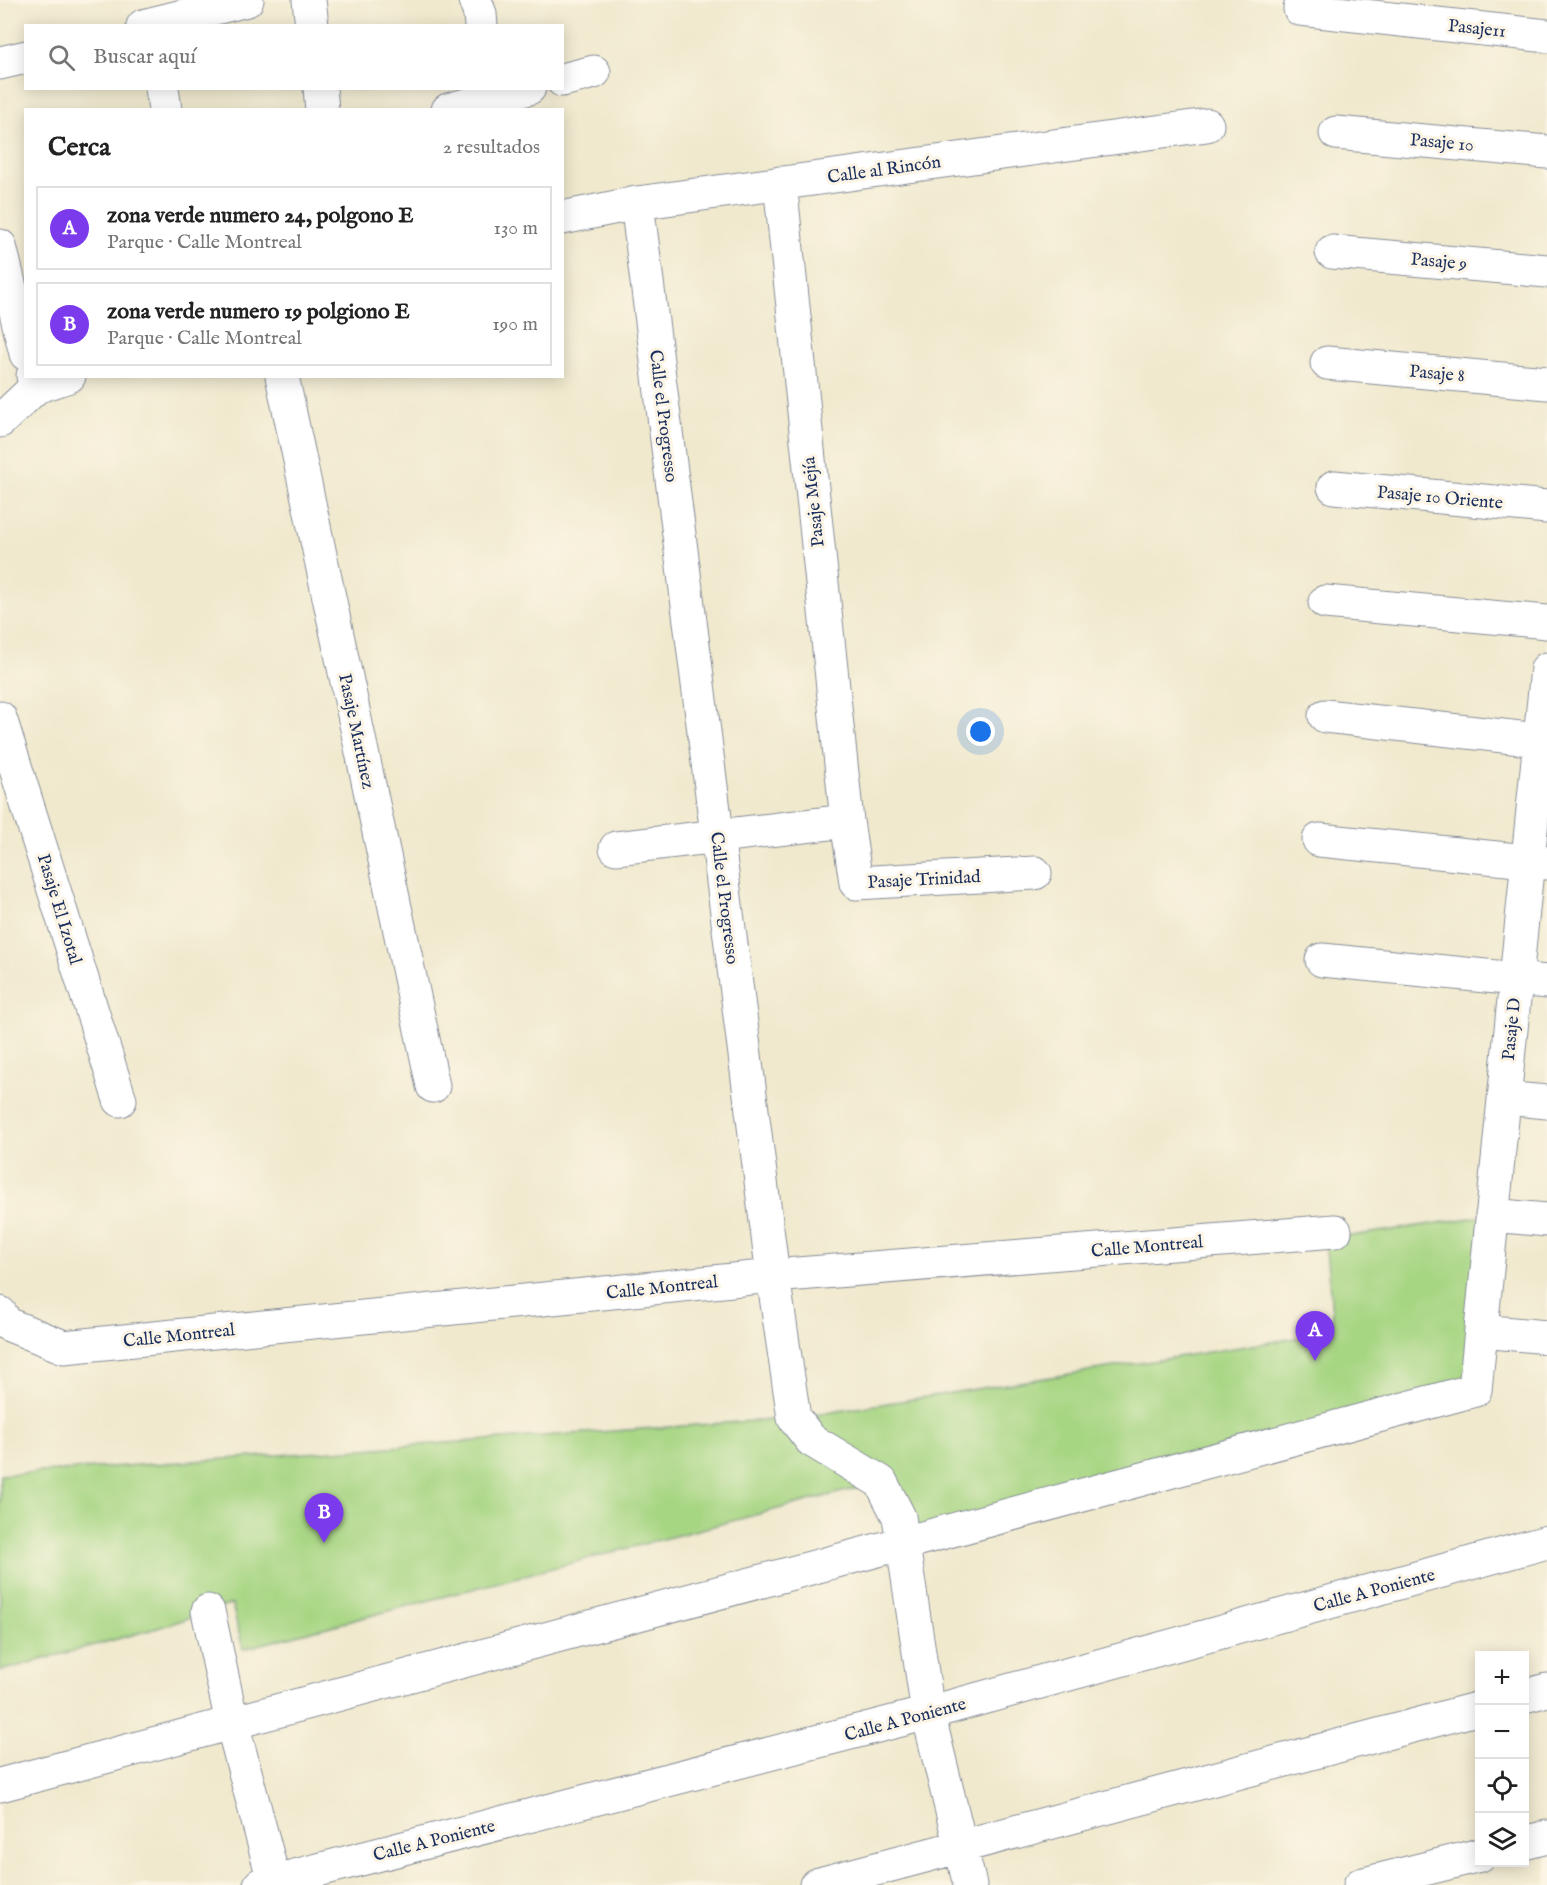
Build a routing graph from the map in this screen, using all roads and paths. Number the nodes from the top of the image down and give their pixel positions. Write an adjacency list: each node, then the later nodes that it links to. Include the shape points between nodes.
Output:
1 (247, 0): 5 (street)
2 (309, 0): 6 (street)
3 (475, 0): 7 (street)
4 (1300, 9): 8 (street, Pasaje11)
5 (151, 18)
6 (312, 24)
7 (481, 24)
8 (1547, 36)
9 (24, 57): 10 (street)
10 (0, 63)
11 (594, 72): 12 (street)
12 (564, 80)
13 (162, 90): 17 (street)
14 (320, 90): 18 (street)
15 (515, 90): 16 (street)
16 (488, 94): 19 (street)
17 (165, 108)
18 (322, 108)
19 (453, 108)
20 (1207, 125): 23 (street, Calle al Rincón)
21 (1336, 133): 22 (street, Pasaje 10)
22 (1547, 152)
23 (780, 183): 24 (street, Calle al Rincón); 44 (street, Pasaje Mejía)
24 (637, 203): 25 (street, Calle al Rincón); 45 (street, Calle el Progresso)
25 (564, 218)
26 (0, 246): 29 (street)
27 (1332, 252): 28 (street, Pasaje 9)
28 (1547, 271)
29 (24, 346)
30 (1327, 363): 34 (street, Pasaje 8)
31 (57, 378): 33 (street)
32 (282, 378): 52 (street, Pasaje Martínez)
33 (34, 382): 35 (street)
34 (1547, 383)
35 (0, 421)
36 (1334, 487): 37 (street, Pasaje 10 Oriente)
37 (1547, 507)
38 (1325, 602): 39 (street)
39 (1547, 622)
40 (1547, 669): 43 (street, Pasaje D)
41 (1325, 716): 43 (street)
42 (0, 718): 54 (street, Pasaje El Izotal)
43 (1543, 741): 48 (street, Pasaje D)
44 (847, 821): 45 (street); 49 (street, Pasaje Trinidad, via 856,884)
45 (717, 836): 47 (street); 59 (street, Calle el Progresso)
46 (1319, 840): 48 (street)
47 (616, 848)
48 (1537, 862): 51 (street, Pasaje D)
49 (1035, 873)
50 (1322, 960): 51 (street)
51 (1531, 981): 53 (street, Pasaje D)
52 (433, 1086)
53 (1504, 1098): 55 (street); 56 (street, Pasaje D)
54 (120, 1100)
55 (1547, 1102)
56 (1492, 1215): 57 (street); 61 (street, Pasaje D)
57 (1547, 1220)
58 (1335, 1231): 59 (street, Calle Montreal)
59 (773, 1276): 60 (street, Calle Montreal, via 64,1347 7,1324); 64 (street, Calle el Progresso, via 794,1418 811,1440 881,1482 899,1516)
60 (0, 1313)
61 (1481, 1331): 62 (street); 64 (street, Pasaje D, via 1474,1390)
62 (1547, 1337)
63 (1547, 1542): 69 (street, Calle A Poniente)
64 (903, 1543): 69 (street, Calle el Progresso); 70 (street)
65 (208, 1611): 70 (street)
66 (1547, 1690): 67 (street)
67 (1529, 1695)
68 (1475, 1709): 74 (street)
69 (928, 1713): 74 (street, Calle el Progresso); 76 (street, Calle A Poniente)
70 (232, 1723): 71 (street); 76 (street)
71 (0, 1785)
72 (1547, 1837): 73 (street)
73 (1529, 1842)
74 (960, 1846): 77 (street); 78 (street, Calle el Progresso)
75 (1475, 1856): 79 (street)
76 (270, 1884)
77 (816, 1885)
78 (970, 1885)
79 (1360, 1885)

